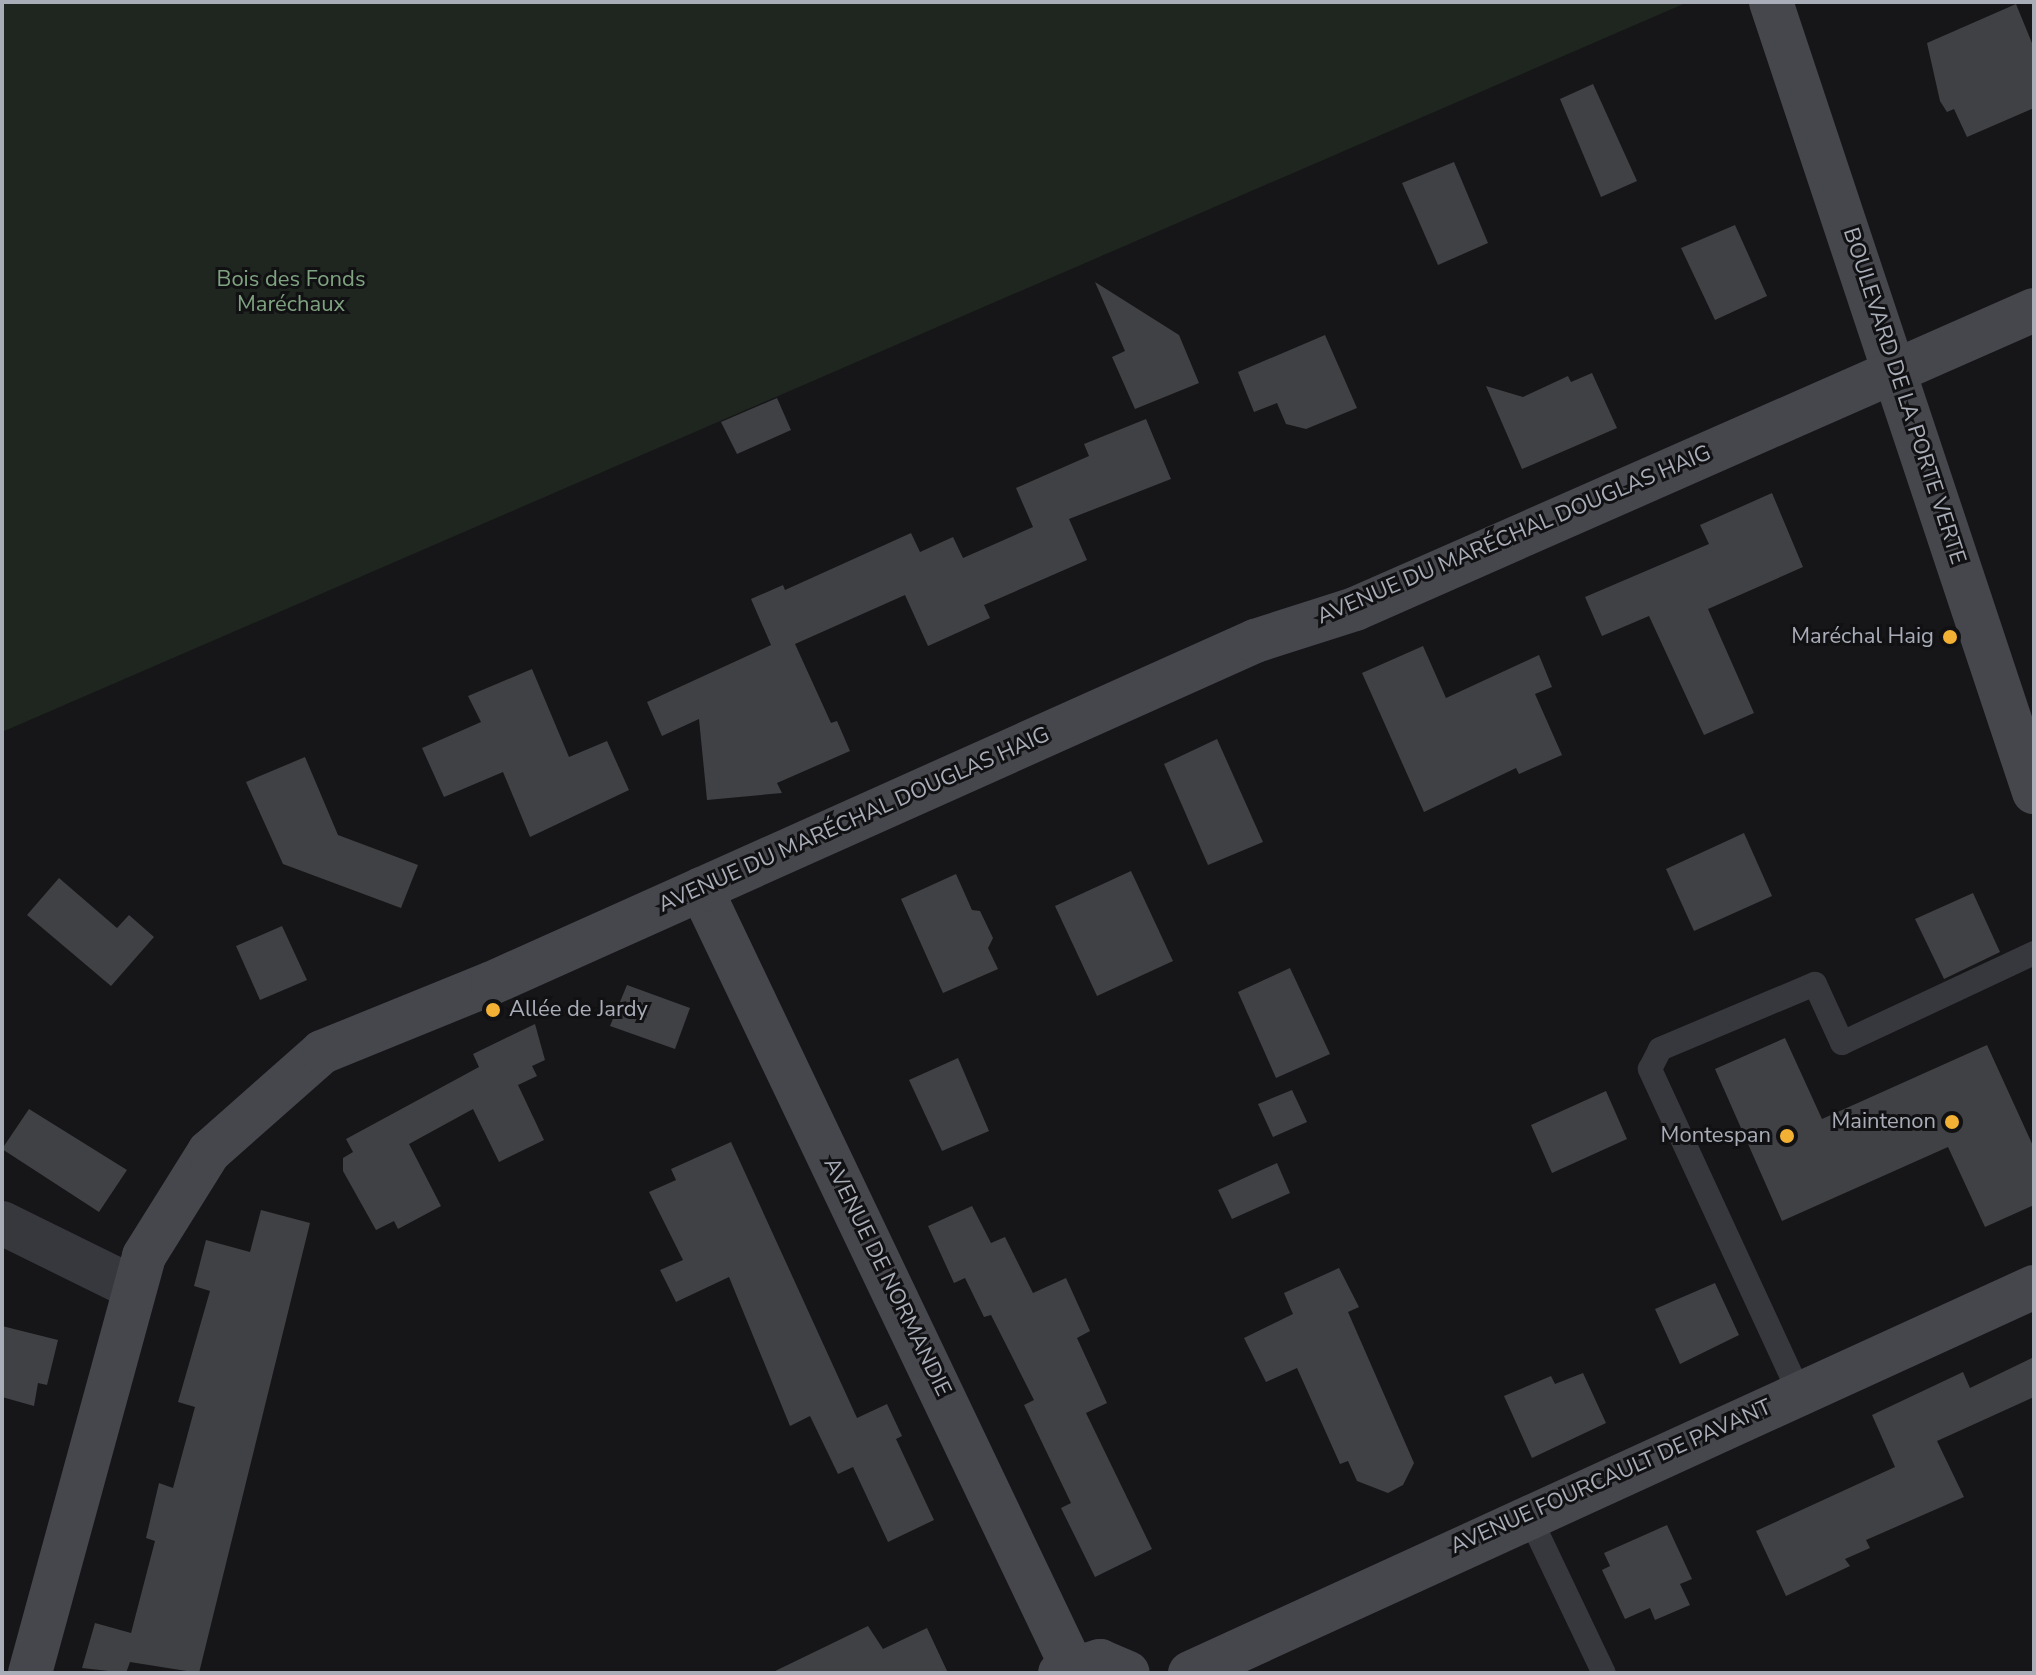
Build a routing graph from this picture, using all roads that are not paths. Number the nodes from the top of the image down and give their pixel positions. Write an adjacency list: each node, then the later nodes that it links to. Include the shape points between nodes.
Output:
1 (1771, 2): 3 (street, BOULEVARD DE LA PORTE VERTE)
2 (2034, 310): 3 (street, AVENUE DU MARÉCHAL DOUGLAS HAIG)
3 (1896, 368): 4 (street, BOULEVARD DE LA PORTE VERTE); 5 (street, AVENUE DU MARÉCHAL DOUGLAS HAIG, via 1355,609 1255,641)
4 (2034, 792)
5 (701, 889): 9 (street, AVENUE DU MARÉCHAL DOUGLAS HAIG, via 322,1052 209,1152 144,1256); 12 (street, AVENUE DE NORMANDIE)
6 (2034, 953): 10 (lane, via 1842,1043 1815,984 1660,1049 1650,1069)
7 (2, 1223): 9 (street)
8 (2034, 1287): 10 (street, AVENUE FOURCAULT DE PAVANT)
9 (134, 1288): 13 (street, AVENUE DU MARÉCHAL DOUGLAS HAIG)
10 (1799, 1392): 11 (street, AVENUE FOURCAULT DE PAVANT)
11 (1528, 1514): 15 (street, AVENUE FOURCAULT DE PAVANT); 16 (lane)
12 (1065, 1669): 14 (street, via 1100,1661)
13 (30, 1673)
14 (1128, 1673)
15 (1190, 1673)
16 (1604, 1673)

